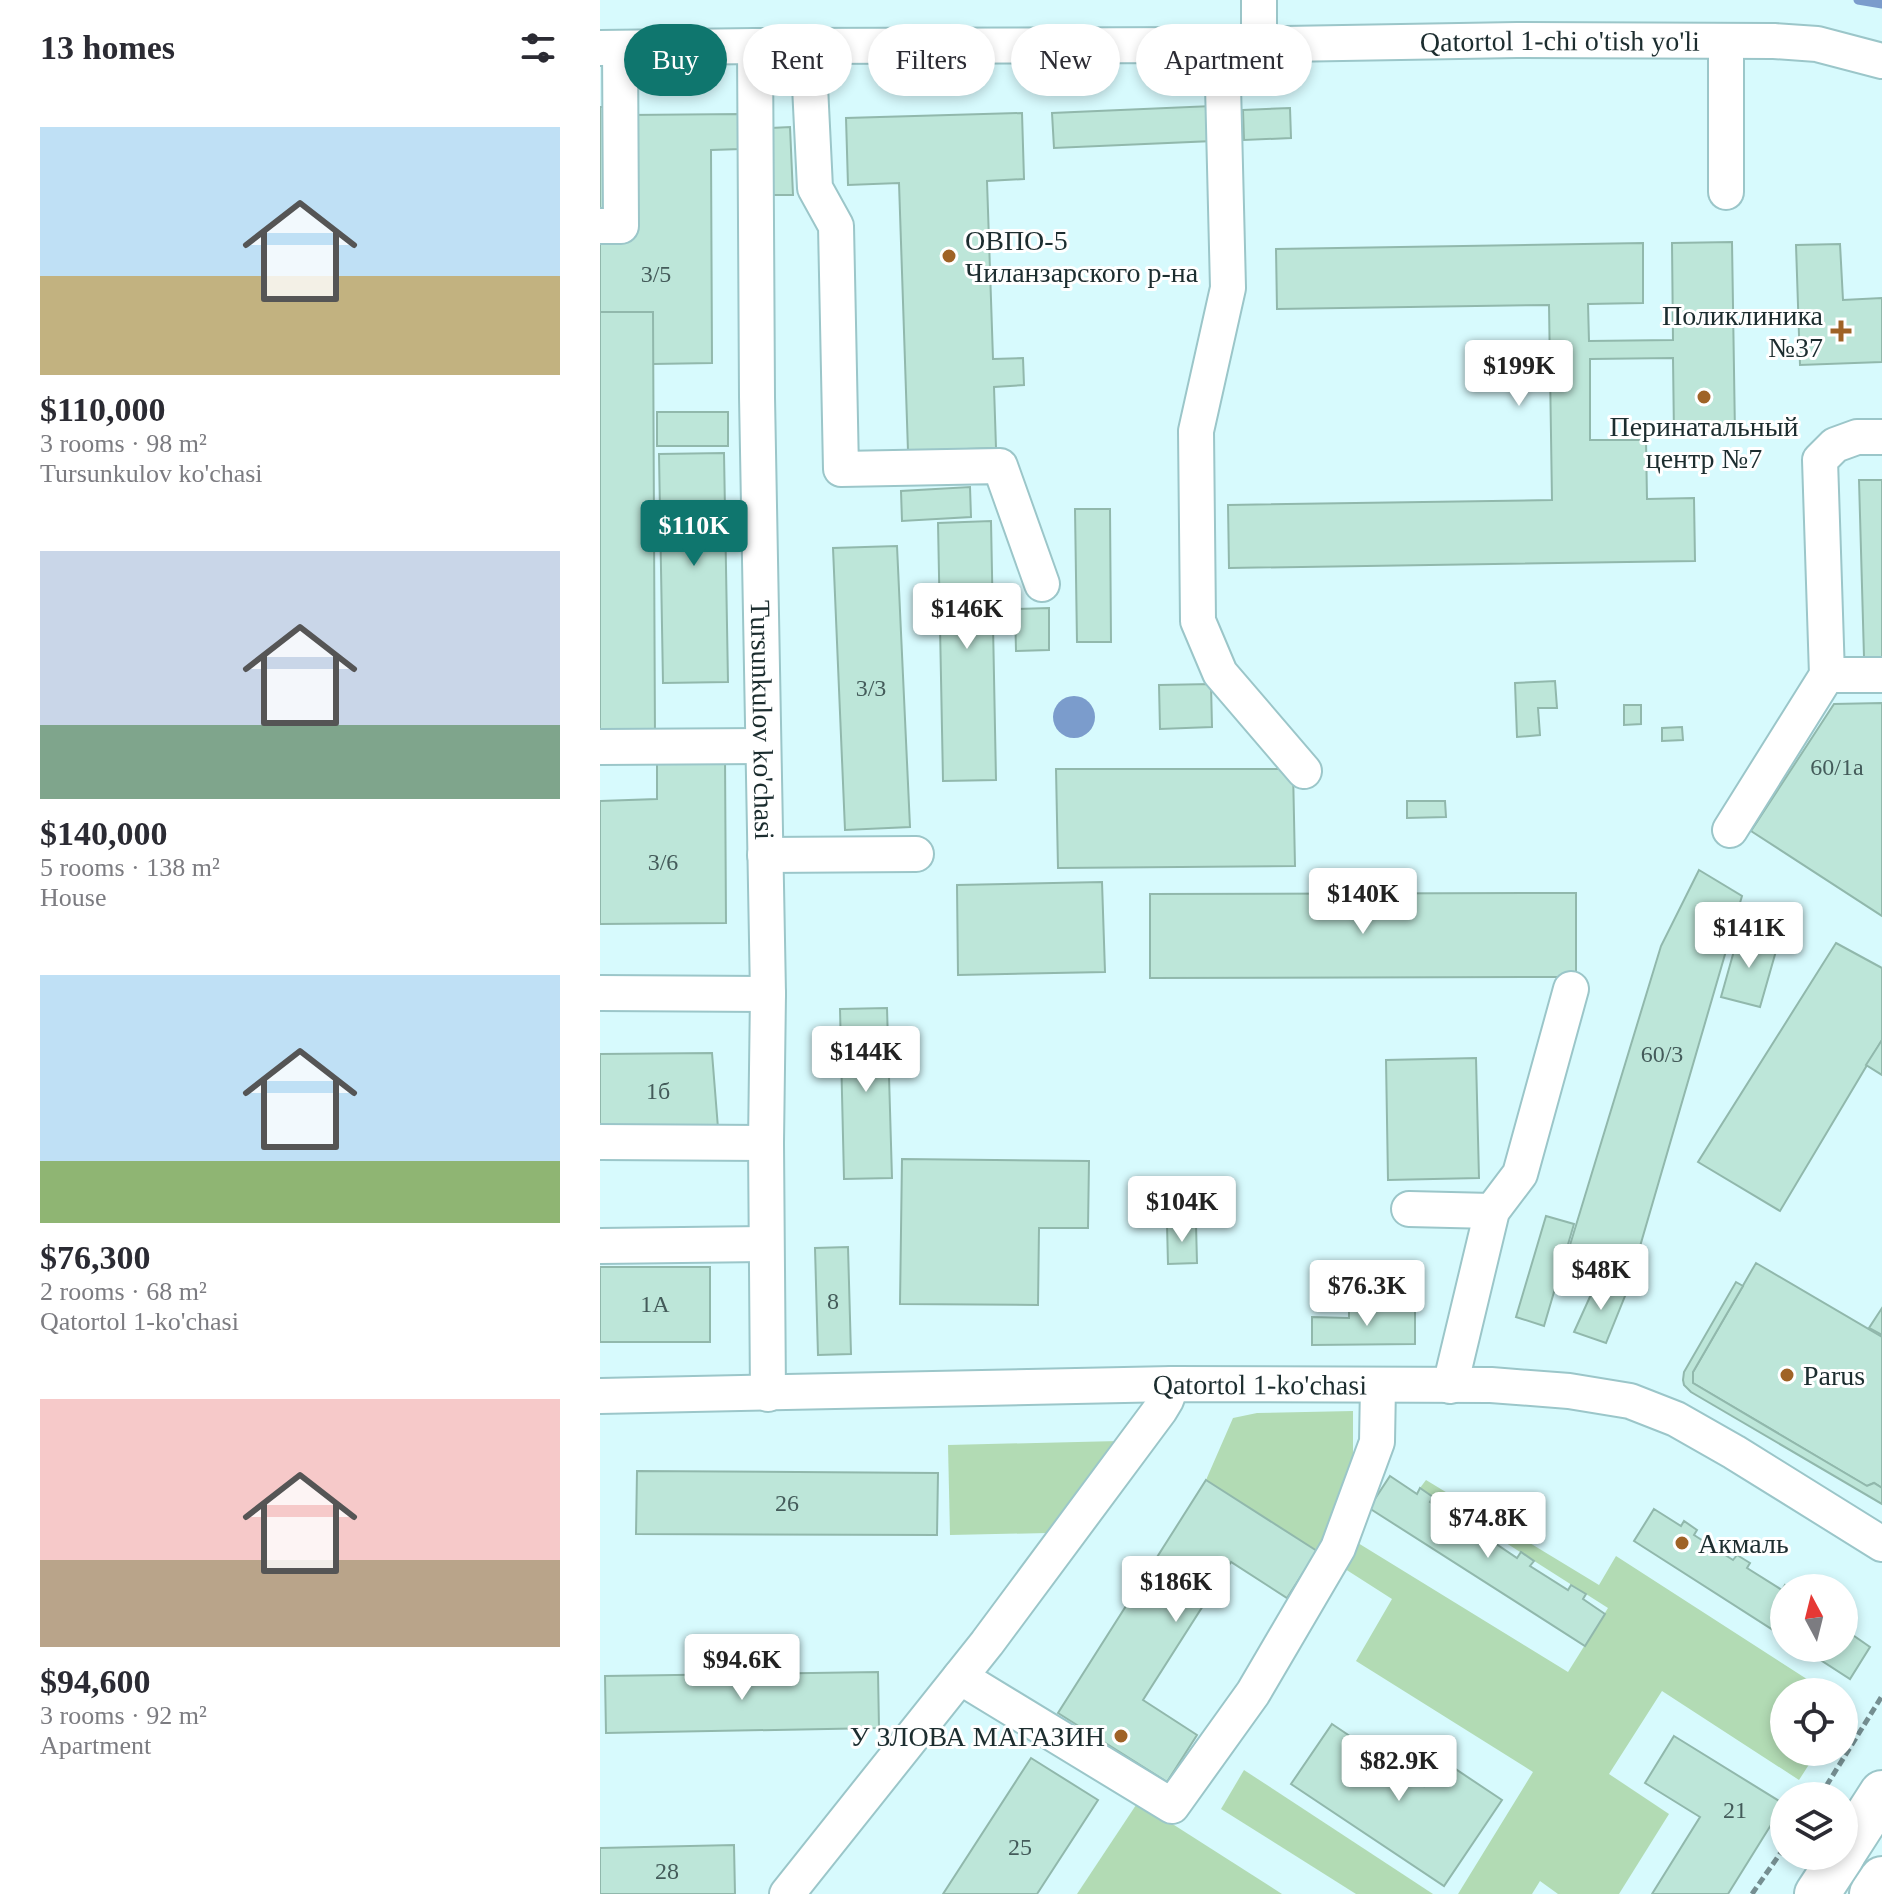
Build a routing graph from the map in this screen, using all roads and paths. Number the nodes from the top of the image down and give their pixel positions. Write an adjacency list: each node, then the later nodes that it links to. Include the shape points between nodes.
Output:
1 (1259, 1): 2 (street)
2 (1259, 24)
3 (1726, 41): 4 (street, Qatortol 1-chi o'tish yo'li); 9 (street, Qatortol 1-chi o'tish yo'li, via 1817,44); 13 (street)
4 (1312, 43)
5 (852, 45): 6 (street, Qatortol 1-chi o'tish yo'li)
6 (1136, 45)
7 (743, 46): 8 (street, Qatortol 1-chi o'tish yo'li)
8 (610, 48): 14 (street, via 621,226)
9 (1882, 61)
10 (755, 96): 19 (street, Tursunkulov ko'chasi)
11 (810, 96): 16 (street, via 815,188 836,226 841,469 1000,466)
12 (1223, 96): 21 (street, via 1228,288 1196,431 1198,621 1220,673)
13 (1726, 192)
14 (600, 226)
15 (1882, 437): 17 (street, via 1857,437 1835,445 1820,460)
16 (1042, 584)
17 (1827, 675): 18 (street); 22 (street)
18 (1882, 675)
19 (763, 746): 20 (street); 24 (street, Tursunkulov ko'chasi)
20 (600, 747)
21 (1304, 771)
22 (1730, 830)
23 (916, 854): 24 (street)
24 (765, 855): 27 (street, Tursunkulov ko'chasi)
25 (1571, 989): 31 (street, via 1520,1174)
26 (600, 993): 27 (street)
27 (768, 994): 29 (street, Tursunkulov ko'chasi)
28 (600, 1142): 29 (street)
29 (766, 1143): 32 (street, Tursunkulov ko'chasi)
30 (1409, 1209): 31 (street)
31 (1492, 1211): 36 (street)
32 (766, 1244): 33 (street); 37 (street, Tursunkulov ko'chasi)
33 (600, 1246)
34 (1172, 1384): 35 (street, Qatortol 1-ko'chasi); 37 (street, Qatortol 1-ko'chasi); 40 (street, via 1160,1410)
35 (1378, 1386): 36 (street, Qatortol 1-ko'chasi); 40 (street, via 1377,1442 1338,1548 1253,1693 1172,1806)
36 (1450, 1386): 39 (street, Qatortol 1-ko'chasi, via 1569,1391 1646,1406 1715,1440)
37 (768, 1394): 38 (street, Qatortol 1-ko'chasi)
38 (600, 1396)
39 (1882, 1544)
40 (960, 1677): 48 (street)
41 (1882, 1696): 42 (path)
42 (1829, 1782)
43 (1882, 1793): 44 (main road)
44 (1858, 1831)
45 (1770, 1868): 49 (path)
46 (1833, 1870): 50 (main road)
47 (1882, 1879): 51 (main road)
48 (787, 1894)
49 (1752, 1894)
50 (1817, 1894)
51 (1872, 1894)

